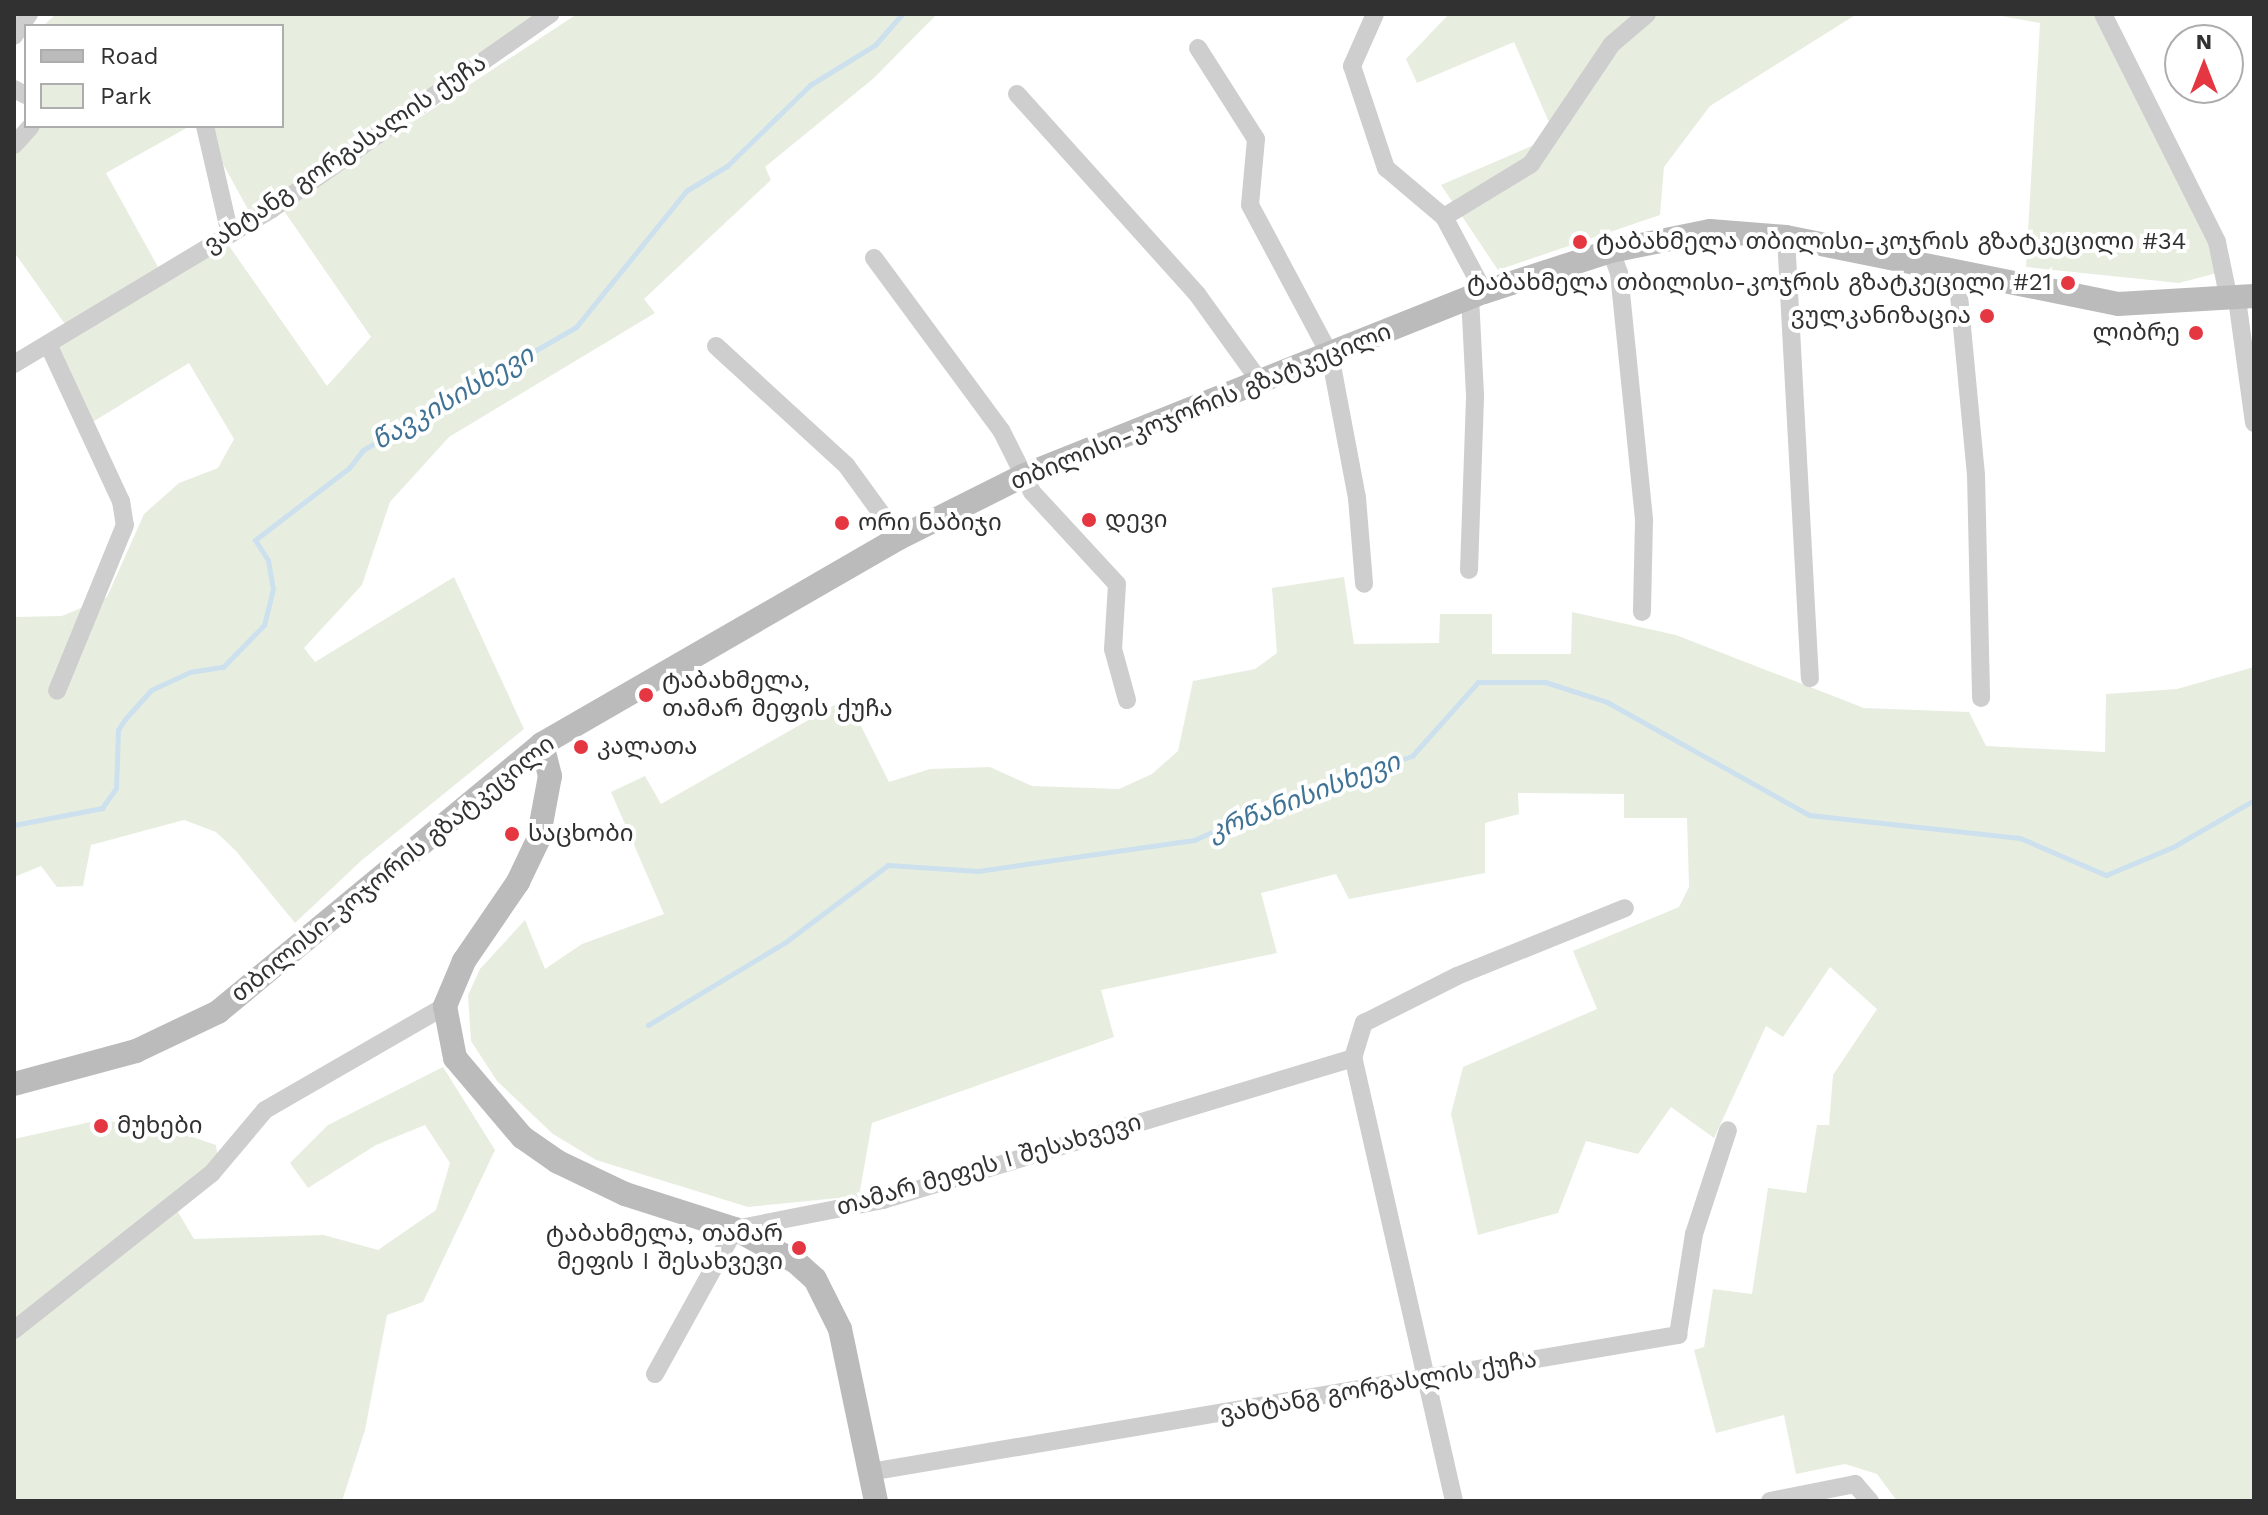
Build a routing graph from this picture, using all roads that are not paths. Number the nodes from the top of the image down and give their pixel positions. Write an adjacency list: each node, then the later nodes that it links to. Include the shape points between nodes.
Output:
1 (29, 14): 6 (street)
2 (550, 14): 13 (street, ვახტანგ გორგასალის ქუჩა)
3 (1375, 14): 12 (street, via 1352,66 1386,168)
4 (1647, 14): 12 (street, via 1612,44 1531,164)
5 (2103, 14): 19 (street, via 2211,228)
6 (14, 36)
7 (1198, 48): 22 (street, via 1256,139 1250,205)
8 (1017, 94): 24 (street, via 1197,294)
9 (29, 128): 11 (street)
10 (205, 128): 13 (street)
11 (14, 145)
12 (1444, 217): 18 (street)
13 (230, 234): 20 (street, ვახტანგ გორგასალის ქუჩა)
14 (1786, 237): 15 (main road, თბილისი-კოჯორის გზატკეცილი, via 1710,231); 17 (main road, თბილისი-კოჯორის გზატკეცილი); 31 (street)
15 (1611, 251): 18 (main road, თბილისი-კოჯორის გზატკეცილი); 30 (street, via 1619,273 1644,521)
16 (874, 258): 26 (street, via 1001,430)
17 (1957, 274): 19 (main road, თბილისი-კოჯორის გზატკეცილი, via 2118,304); 33 (street, via 1976,474)
18 (1477, 295): 22 (main road, თბილისი-კოჯორის გზატკეცილი); 28 (street)
19 (2240, 298): 25 (street)
20 (48, 344): 23 (street, ვახტანგ გორგასალის ქუჩა); 32 (street, via 121,501 125,525)
21 (716, 346): 27 (street, via 837,455)
22 (1330, 355): 24 (main road, თბილისი-კოჯორის გზატკეცილი); 29 (street, via 1357,498)
23 (14, 364)
24 (1261, 383): 26 (main road, თბილისი-კოჯორის გზატკეცილი)
25 (2254, 423)
26 (1023, 476): 27 (main road, თბილისი-კოჯორის გზატკეცილი); 34 (street, via 1117,584 1113,649)
27 (899, 538): 35 (main road, თბილისი-კოჯორის გზატკეცილი)
28 (1469, 570)
29 (1364, 584)
30 (1642, 612)
31 (1810, 678)
32 (57, 691)
33 (1981, 698)
34 (1127, 700)
35 (542, 744): 37 (main road, via 550,776 538,840 518,882 464,961); 39 (main road, თბილისი-კოჯორის გზატკეცილი, via 218,1012 136,1051)
36 (1625, 908): 38 (street, via 1457,976 1364,1023)
37 (445, 1006): 41 (main road, via 455,1058 522,1137 625,1194); 42 (street, via 265,1110 212,1173)
38 (1353, 1058): 41 (street, თამარ მეფეს I შესახვევი, via 883,1200); 44 (street)
39 (14, 1084)
40 (1728, 1130): 44 (street, ვახტანგ გორგასლის ქუჩა, via 1694,1234 1678,1335)
41 (735, 1229): 43 (street); 45 (main road, via 796,1262 832,1305)
42 (14, 1330)
43 (655, 1374)
44 (1422, 1380): 45 (street, ვახტანგ გორგასლის ქუჩა); 47 (street)
45 (870, 1472): 46 (main road)
46 (876, 1501)
47 (1454, 1501)
48 (1770, 1501): 49 (street, via 1855,1484)
49 (1870, 1501)

